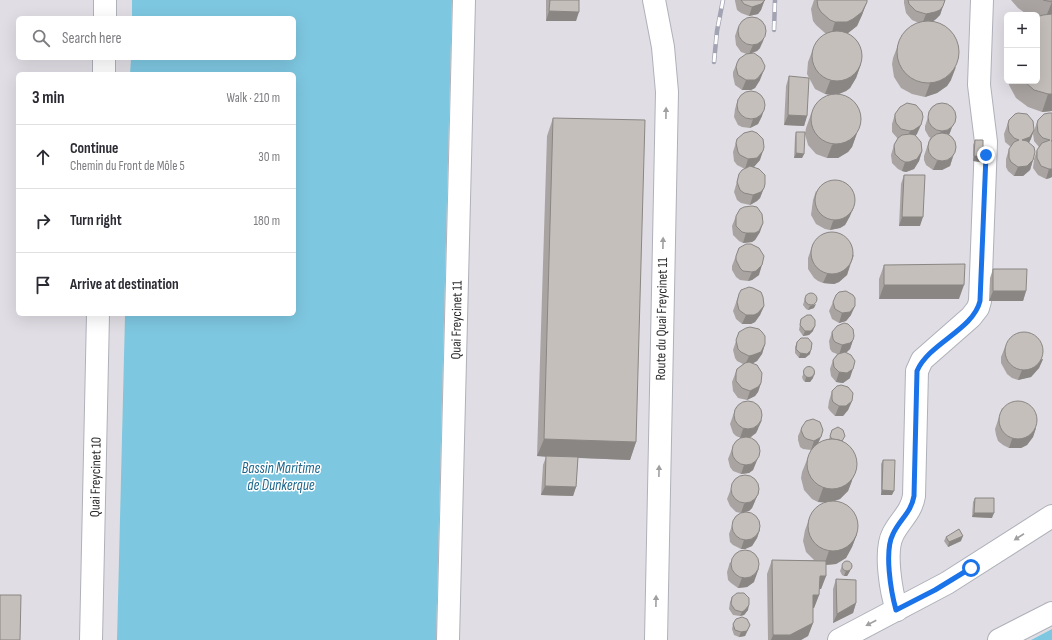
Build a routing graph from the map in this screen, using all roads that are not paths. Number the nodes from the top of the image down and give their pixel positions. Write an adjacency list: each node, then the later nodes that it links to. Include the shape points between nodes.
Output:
1 (105, 0): 5 (street)
2 (464, 0): 13 (street, Quai Freycinet 11)
3 (654, 0): 14 (street, Route du Quai Freycinet 11, one-way to 3, via 666,92 665,61)
4 (982, 0): 10 (street, via 979,85 986,142 980,301 975,313 922,360 917,371 914,496 910,509 892,534 889,545 891,589)
5 (105, 16)
6 (104, 60): 7 (street)
7 (104, 72)
8 (98, 316): 12 (street, Quai Freycinet 10)
9 (1052, 516): 10 (street, one-way to 10, via 947,583)
10 (896, 610): 15 (street, one-way to 15)
11 (1052, 613): 16 (street)
12 (91, 640)
13 (448, 640)
14 (656, 640)
15 (839, 640)
16 (999, 640)

